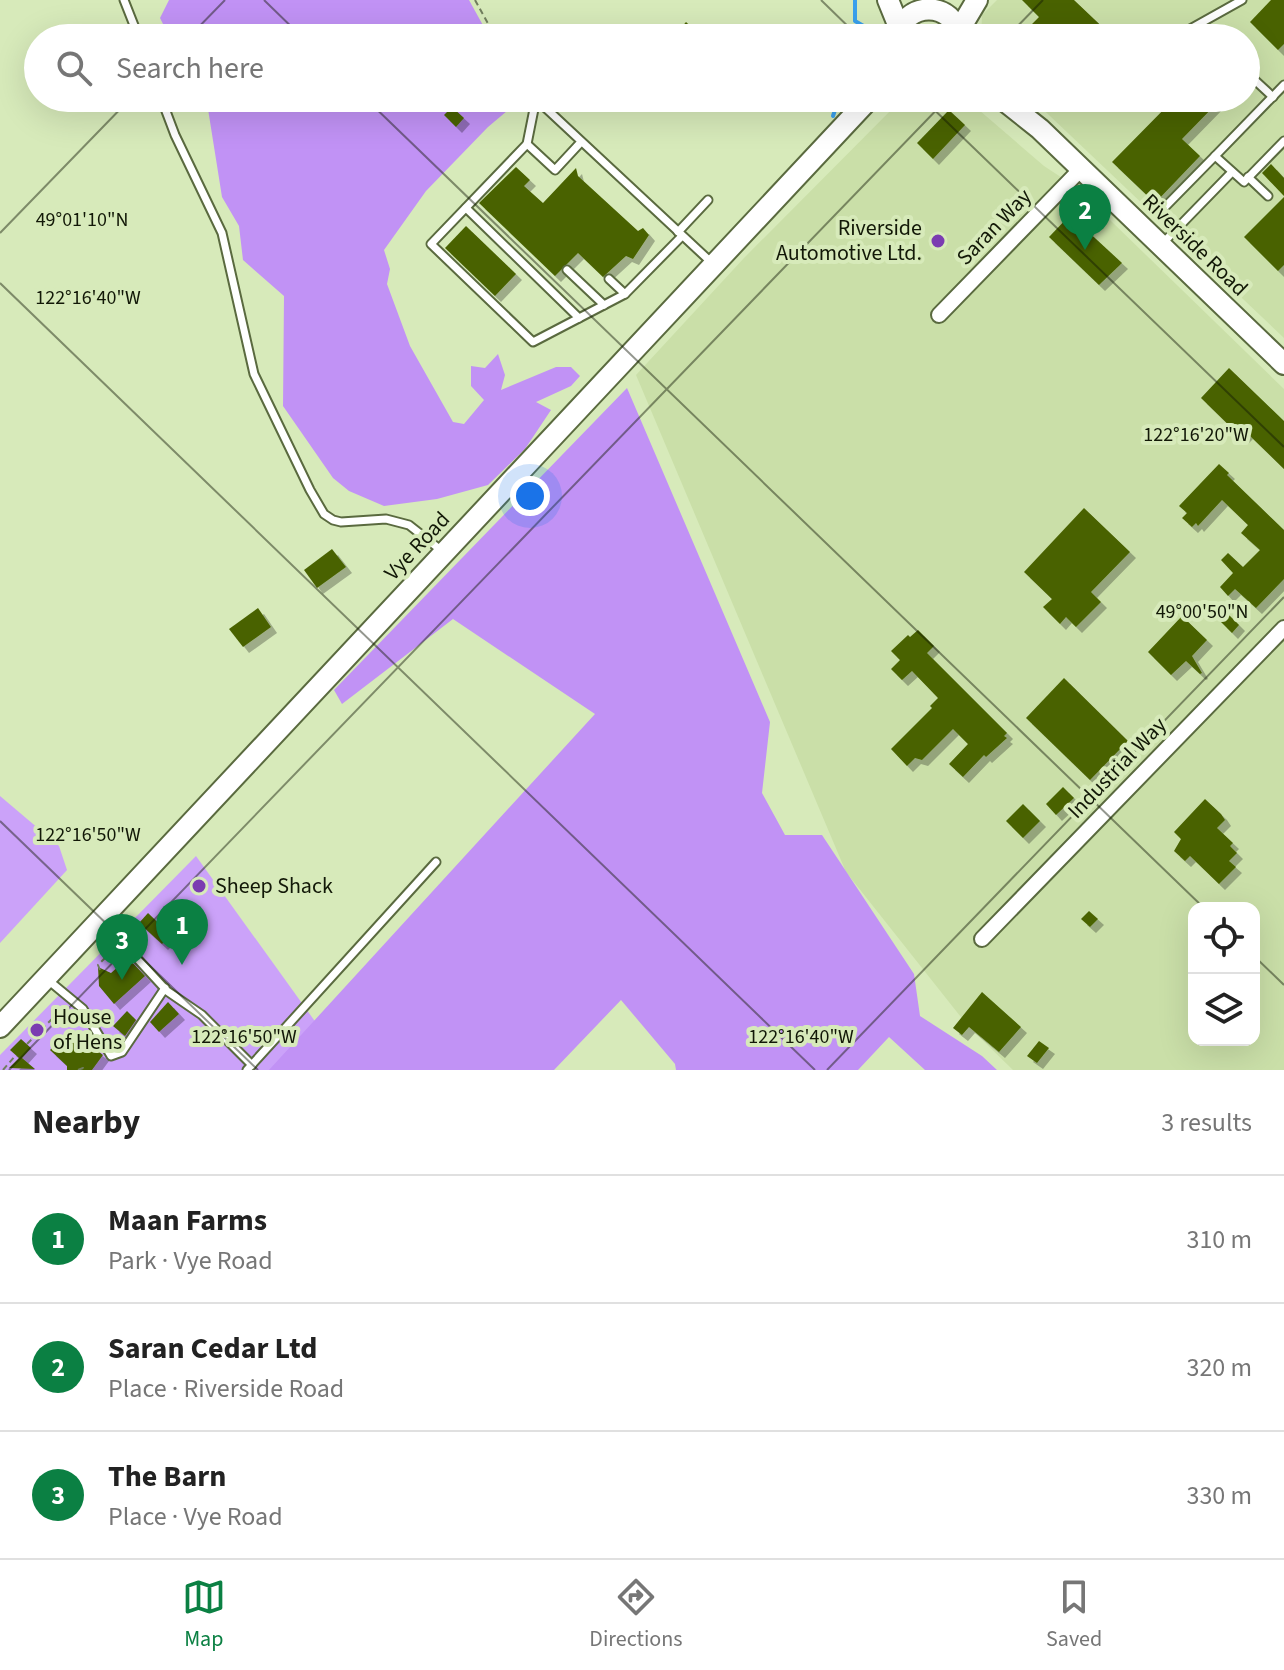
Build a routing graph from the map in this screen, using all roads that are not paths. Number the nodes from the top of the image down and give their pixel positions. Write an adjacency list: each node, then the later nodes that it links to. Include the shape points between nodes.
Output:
1 (124, 0): 6 (lane)
2 (888, 0): 7 (main road)
3 (977, 0): 10 (main road)
4 (1242, 0): 11 (lane)
5 (928, 3): 8 (main road, via 912,11); 9 (main road, via 950,15)
6 (133, 24)
7 (896, 24)
8 (904, 24)
9 (954, 24)
10 (964, 24)
11 (1199, 24)
12 (1260, 85): 14 (lane)
13 (1284, 85): 14 (lane)
14 (1273, 97): 15 (lane)
15 (1260, 110)
16 (166, 112): 43 (lane, via 222,233 254,374 324,514 341,522 386,519 409,525)
17 (533, 112): 24 (lane)
18 (550, 112): 23 (lane)
19 (857, 112): 35 (main road, Vye Road)
20 (1019, 112): 26 (main road, Riverside Road)
21 (1258, 112): 25 (lane)
22 (1284, 141): 28 (lane)
23 (581, 142): 24 (lane, via 555,170); 33 (lane)
24 (527, 144): 31 (lane)
25 (1215, 156): 27 (lane); 32 (lane)
26 (1081, 169): 34 (main road, Riverside Road); 40 (street, Saran Way)
27 (1232, 172): 28 (lane, via 1242,182); 34 (lane)
28 (1248, 177): 29 (lane)
29 (1268, 196)
30 (708, 200): 33 (lane)
31 (466, 208): 41 (lane); 41 (lane, via 431,244 442,255 533,342)
32 (1162, 210)
33 (680, 234): 35 (lane); 38 (lane)
34 (1161, 246): 42 (main road, Riverside Road)
35 (713, 264): 43 (main road, Vye Road)
36 (567, 270): 39 (lane)
37 (609, 279): 38 (lane)
38 (625, 294): 39 (lane)
39 (604, 305): 41 (lane)
40 (939, 315)
41 (579, 318)
42 (1284, 364)
43 (444, 552): 46 (main road, Vye Road)
44 (1284, 628): 47 (street, Industrial Way)
45 (436, 862): 51 (lane)
46 (93, 928): 48 (main road, Vye Road); 49 (lane, via 131,952)
47 (982, 939)
48 (46, 978): 49 (lane, via 83,1009 111,1056 122,1052); 50 (main road, Vye Road)
49 (165, 988): 51 (lane, via 202,1015)
50 (0, 1027)
51 (250, 1068)

